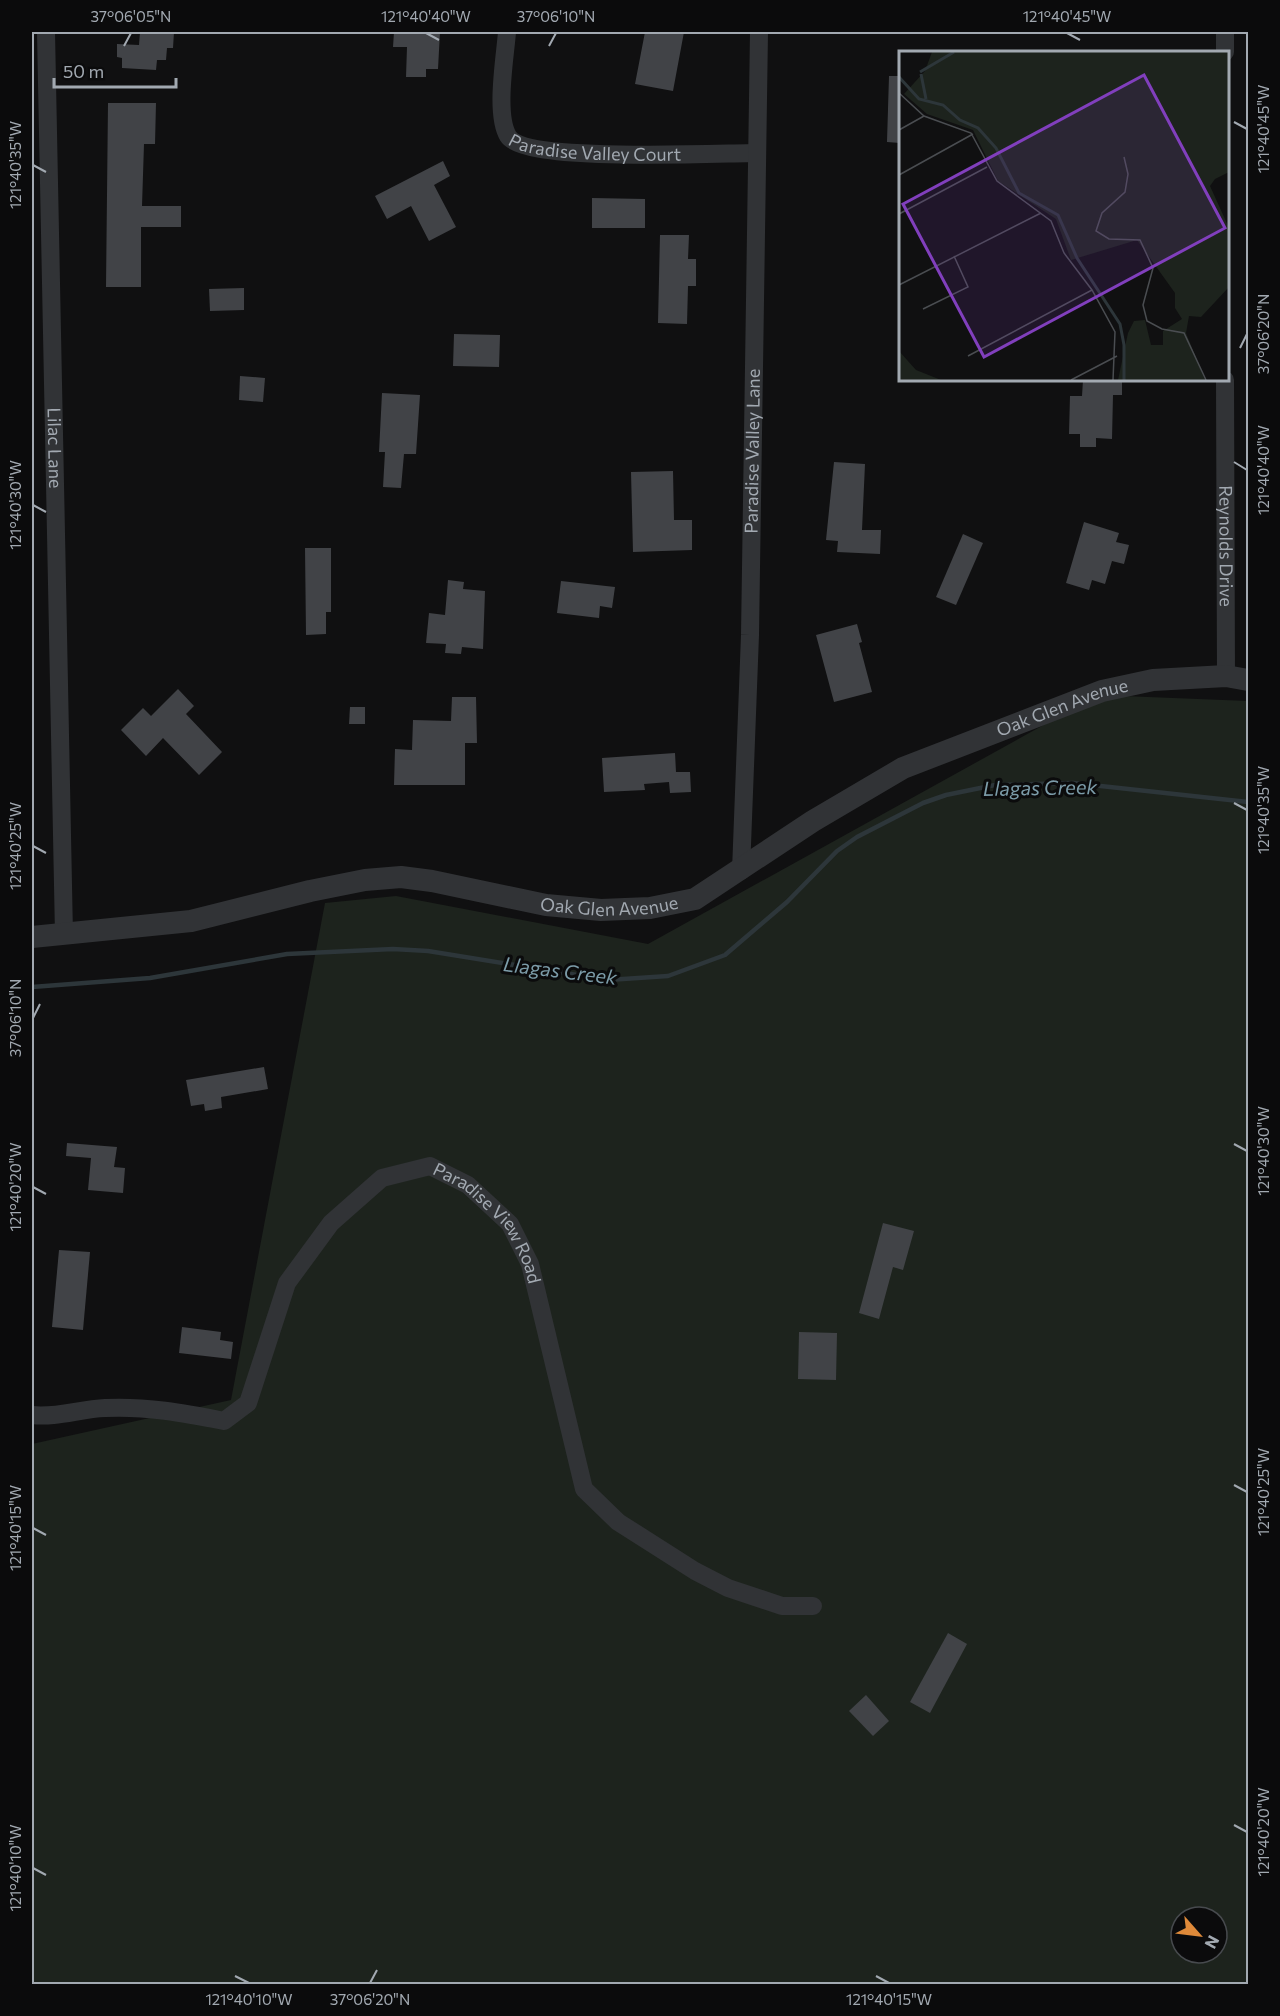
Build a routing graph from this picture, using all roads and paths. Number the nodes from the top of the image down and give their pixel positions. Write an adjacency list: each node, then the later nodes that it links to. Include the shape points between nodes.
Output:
1 (46, 32): 11 (street, Lilac Lane)
2 (507, 32): 6 (street, Paradise Valley Court, via 502,118 509,137 520,146 568,154)
3 (759, 32): 6 (street, Paradise Valley Lane)
4 (1225, 32): 5 (street)
5 (1225, 51)
6 (756, 153): 10 (street, Paradise Valley Lane, via 750,636)
7 (1225, 381): 8 (street, Reynolds Drive)
8 (1226, 676): 9 (street, Oak Glen Avenue); 10 (street, Oak Glen Avenue, via 1153,680 1102,691 903,768 813,821)
9 (1248, 680)
10 (741, 871): 11 (street, Oak Glen Avenue, via 695,899 650,908 601,910 546,905 401,877 310,891 191,921)
11 (64, 935): 12 (street, Oak Glen Avenue)
12 (32, 937)
13 (32, 1415): 14 (street, Paradise View Road, via 154,1408 224,1421 248,1402 287,1282 331,1223 382,1178 430,1166 468,1185 510,1224 530,1264 584,1489 618,1522 728,1588 782,1606)
14 (813, 1606)

